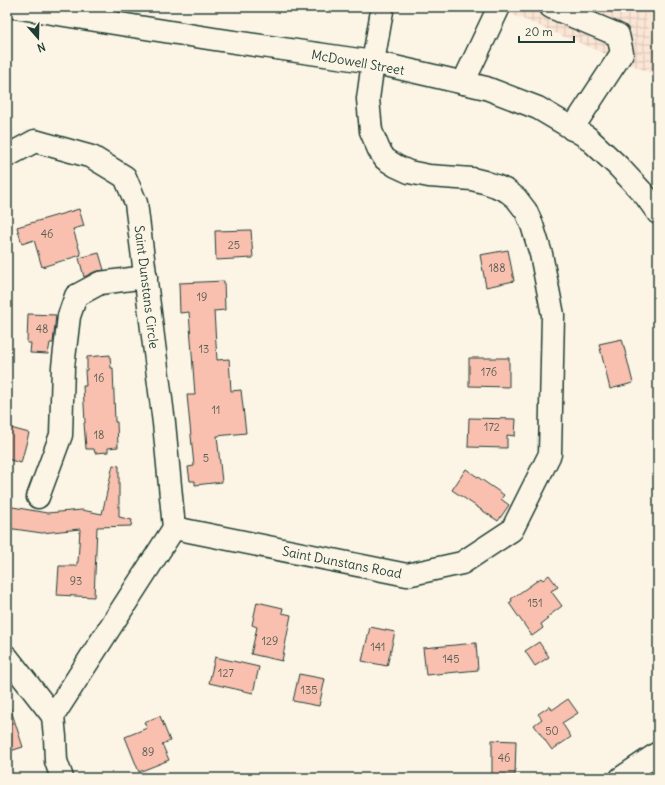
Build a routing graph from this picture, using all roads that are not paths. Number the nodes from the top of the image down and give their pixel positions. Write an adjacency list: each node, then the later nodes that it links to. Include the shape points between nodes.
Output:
1 (14, 7): 5 (street, McDowell Street)
2 (498, 7): 6 (street)
3 (551, 7): 7 (street, via 618,35 622,53)
4 (387, 8): 5 (street, Saint Dunstans Road)
5 (372, 62): 6 (street, McDowell Street); 12 (street, Saint Dunstans Road, via 368,99 371,131 385,159 409,172 472,179 496,186 516,198 526,211 541,254 553,315 550,454 512,530 462,563 407,575)
6 (464, 83): 7 (street, McDowell Street, via 486,88 538,108)
7 (572, 129): 9 (street, McDowell Street, via 587,137 618,166)
8 (7, 156): 10 (street, Saint Dunstans Circle, via 35,141 92,156 125,177 136,204)
9 (658, 213)
10 (146, 277): 11 (street, via 100,283 76,296 69,316 63,367 61,435); 12 (street, Saint Dunstans Circle)
11 (38, 497)
12 (174, 528): 14 (street)
13 (7, 657): 14 (street)
14 (53, 716): 16 (street, via 56,761)
15 (658, 753): 17 (street)
16 (62, 778)
17 (621, 778)

